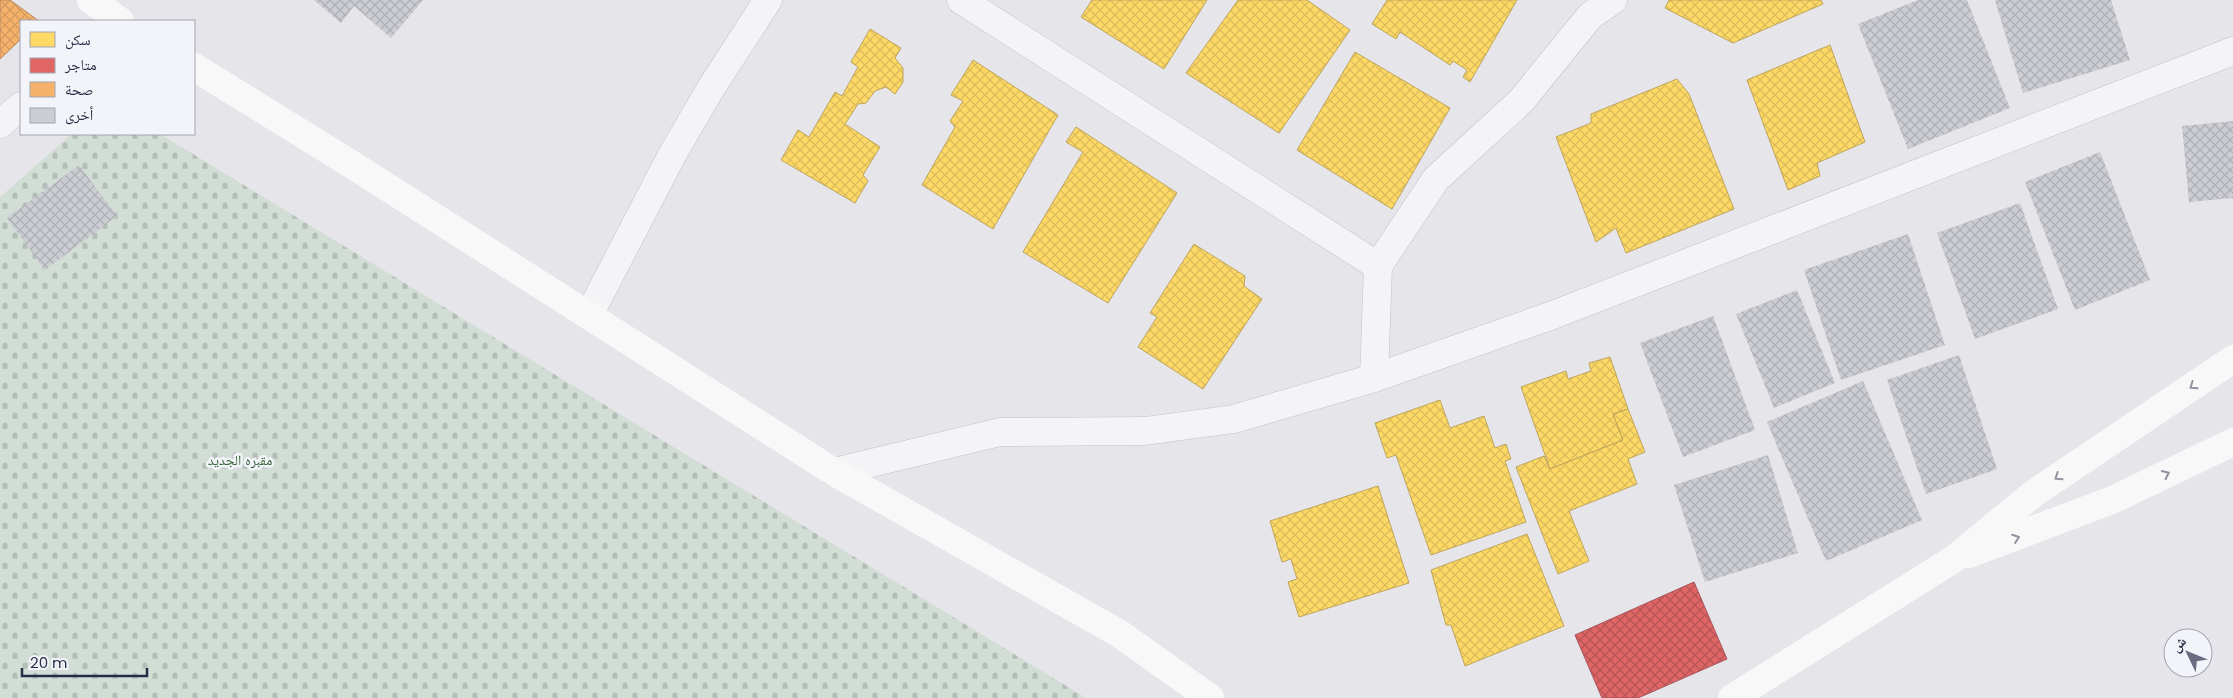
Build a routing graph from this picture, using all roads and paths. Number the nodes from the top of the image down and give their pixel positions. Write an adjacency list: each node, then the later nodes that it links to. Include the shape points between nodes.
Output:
1 (91, 0): 5 (main road)
2 (769, 0): 11 (street, via 672,155)
3 (961, 0): 10 (street)
4 (1613, 0): 10 (street, via 1590,16 1521,101 1436,179)
5 (119, 20)
6 (2233, 51): 13 (street, via 1553,315)
7 (195, 68): 11 (main road)
8 (20, 107): 9 (street)
9 (0, 124)
10 (1378, 266): 13 (street)
11 (588, 315): 15 (main road)
12 (2233, 358): 16 (main road, one-way to 16, via 2033,494)
13 (1374, 378): 15 (street, via 1234,419 1144,431 1000,432)
14 (2233, 442): 16 (main road, one-way to 14, via 2112,500)
15 (834, 472): 17 (main road, via 1120,634)
16 (1954, 560): 18 (main road)
17 (1210, 698)
18 (1732, 698)

